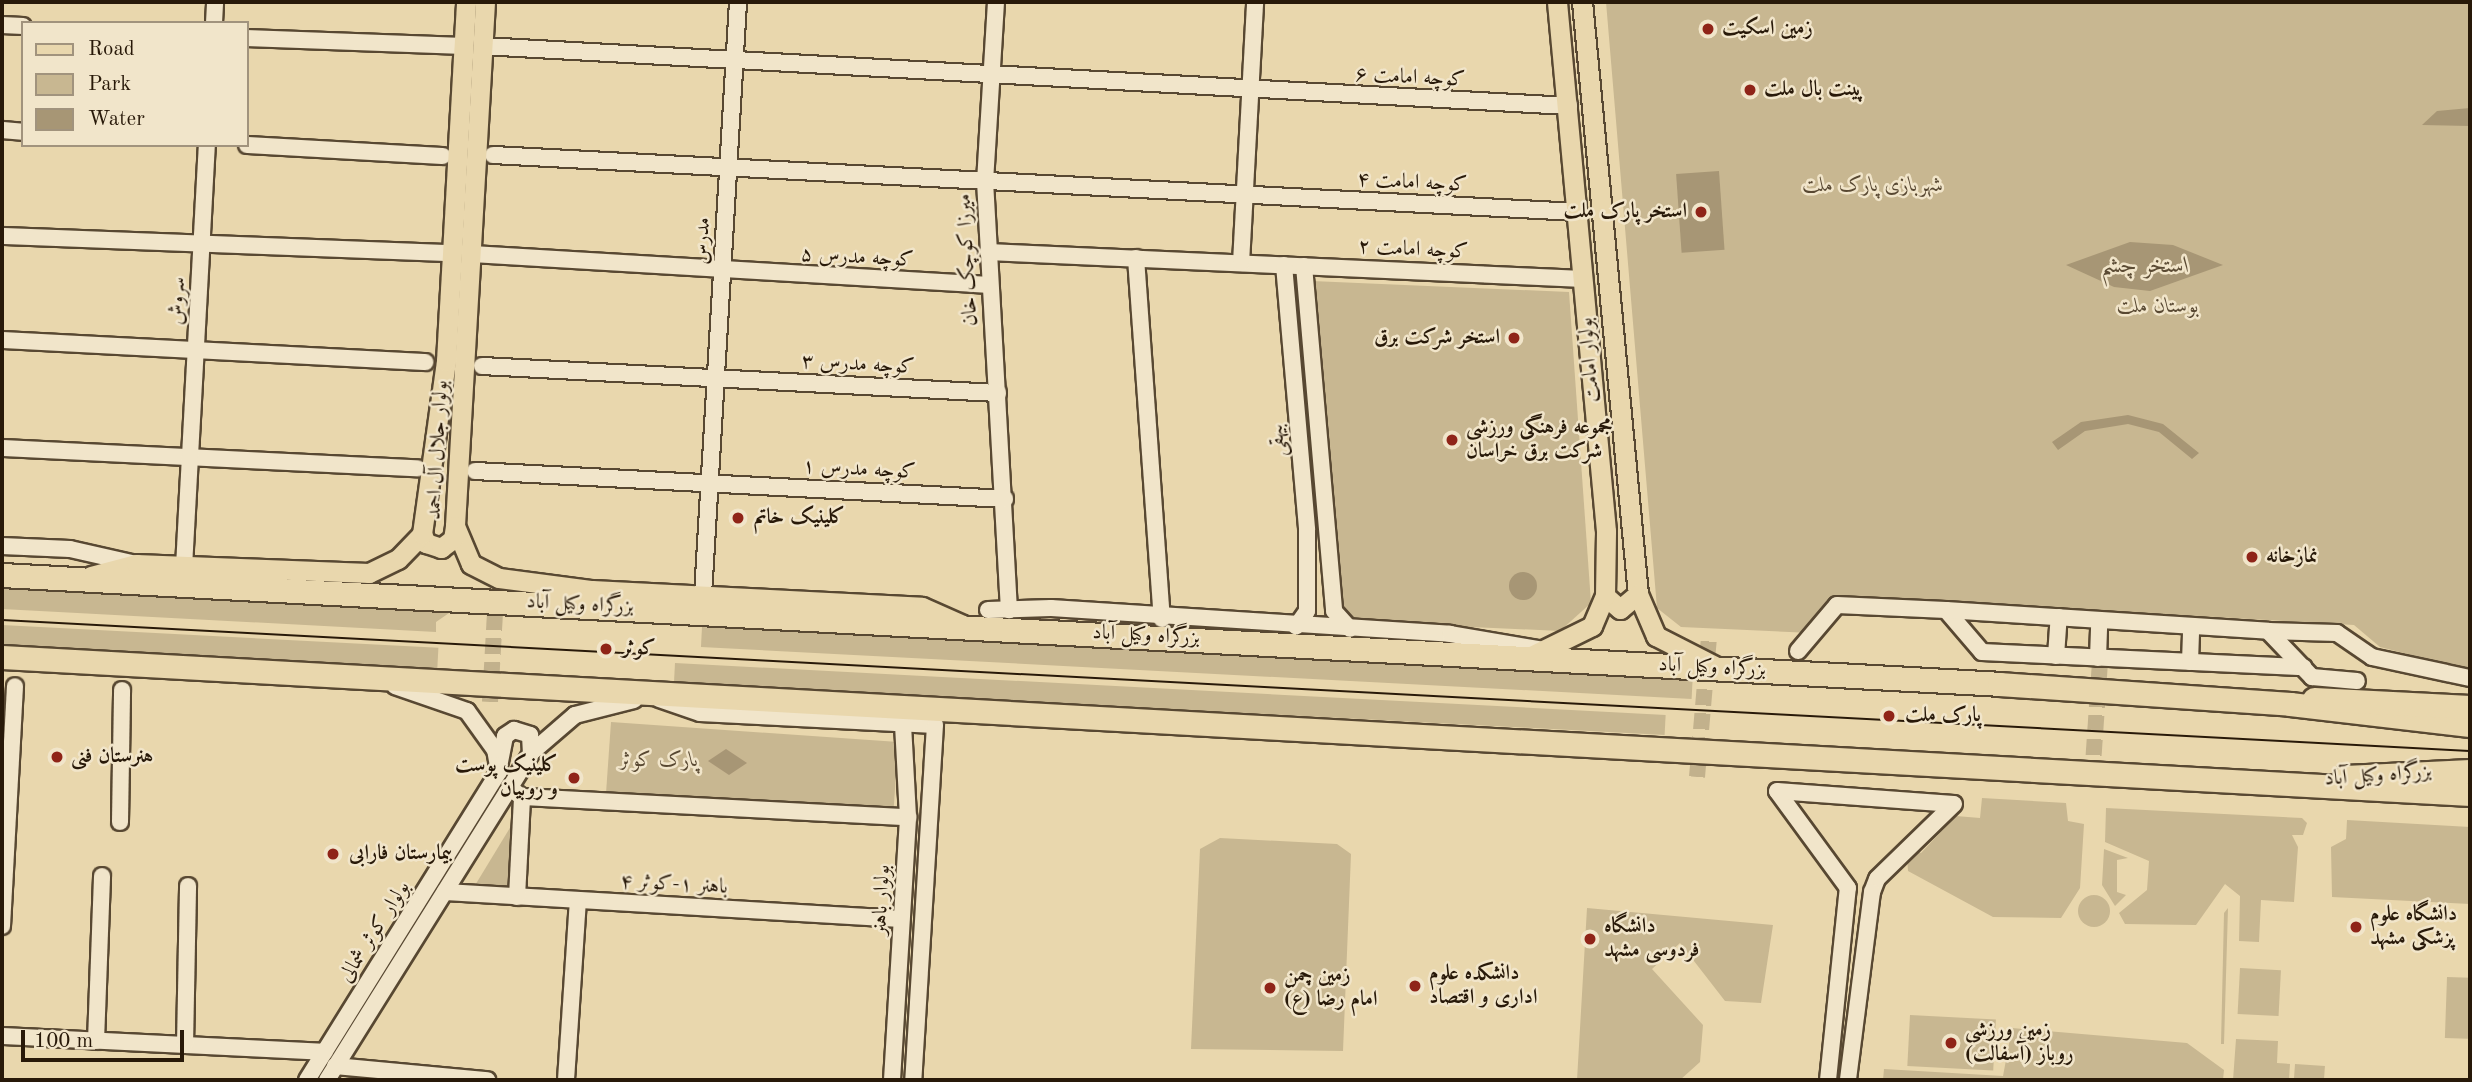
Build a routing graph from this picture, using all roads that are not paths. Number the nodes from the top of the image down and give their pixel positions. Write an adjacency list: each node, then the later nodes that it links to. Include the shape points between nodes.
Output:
1 (215, 2): 9 (street)
2 (466, 2): 13 (main road, بولوار جلال آل احمد)
3 (485, 2): 13 (main road, بولوار جلال آل احمد)
4 (738, 2): 14 (street, مدرس)
5 (996, 2): 15 (street, میرزا کوچک خان)
6 (1255, 2): 16 (street)
7 (1556, 2): 18 (main road, بولوار امامت)
8 (1582, 2): 63 (main road, بولوار امامت)
9 (214, 21)
10 (2, 25): 11 (street)
11 (21, 26)
12 (248, 38): 13 (street, کوچه امامت ۶)
13 (473, 46): 14 (street, کوچه امامت ۶); 17 (main road, بولوار جلال آل احمد)
14 (734, 65): 15 (street, کوچه امامت ۶); 25 (street, مدرس)
15 (991, 78): 16 (street, کوچه امامت ۶); 26 (street, میرزا کوچک خان)
16 (1251, 92): 18 (street, کوچه امامت ۶); 27 (street)
17 (470, 102): 32 (main road, بولوار جلال آل احمد); 33 (main road, بولوار جلال آل احمد)
18 (1569, 106): 28 (main road, بولوار امامت)
19 (2, 130): 20 (street)
20 (21, 132)
21 (248, 145): 24 (street)
22 (207, 147): 30 (street, سروش)
23 (493, 155): 25 (street, کوچه امامت ۴)
24 (443, 156)
25 (728, 167): 26 (street, کوچه امامت ۴); 38 (street, مدرس)
26 (985, 181): 27 (street, کوچه امامت ۴); 31 (street, میرزا کوچک خان)
27 (1245, 195): 28 (street, کوچه امامت ۴); 35 (street)
28 (1577, 212): 39 (main road, بولوار امامت)
29 (2, 236): 30 (street)
30 (202, 247): 32 (street); 42 (street, سروش)
31 (988, 252): 34 (street, کوچه امامت ۲); 40 (street, میرزا کوچک خان)
32 (451, 253): 56 (main road, بولوار جلال آل احمد, via 437,454)
33 (472, 254): 38 (street, کوچه مدرس ۵); 55 (main road, بولوار جلال آل احمد)
34 (1136, 258): 35 (street, کوچه امامت ۲); 72 (street)
35 (1241, 263): 36 (street, کوچه امامت ۲)
36 (1284, 265): 37 (street, کوچه امامت ۲); 48 (street, بیهقی)
37 (1304, 266): 39 (street, کوچه امامت ۲); 47 (street, بیهقی)
38 (722, 272): 40 (street, کوچه مدرس ۵); 45 (street, مدرس)
39 (1583, 279): 65 (main road, بولوار امامت, via 1606,531)
40 (990, 285): 46 (street, میرزا کوچک خان)
41 (2, 340): 42 (street)
42 (196, 350): 43 (street); 50 (street, سروش)
43 (425, 362)
44 (482, 366): 45 (street, کوچه مدرس ۳)
45 (716, 379): 46 (street, کوچه مدرس ۳); 53 (street, مدرس)
46 (998, 393): 54 (street, میرزا کوچک خان)
47 (1317, 416): 48 (street); 70 (street, بیهقی)
48 (1297, 417): 69 (street, بیهقی)
49 (2, 448): 50 (street)
50 (190, 459): 51 (street); 60 (street, سروش)
51 (418, 468)
52 (475, 471): 53 (street, کوچه مدرس ۱)
53 (711, 483): 54 (street, کوچه مدرس ۱); 64 (street, مدرس)
54 (1005, 499): 67 (street, میرزا کوچک خان)
55 (455, 526): 56 (main road, via 453,539 441,548 430,546); 64 (main road, بولوار جلال آل احمد, via 471,564 499,578)
56 (422, 534): 60 (main road, بولوار جلال آل احمد, via 398,559 369,573)
57 (2, 547): 59 (street, via 70,550)
58 (2, 561): 62 (highway)
59 (136, 564): 60 (main road, بولوار جلال آل احمد); 62 (main road, بولوار جلال آل احمد)
60 (184, 567)
61 (2, 575): 62 (highway, بزرگراه وکیل آباد)
62 (81, 579): 74 (highway, بزرگراه وکیل آباد)
63 (1638, 594): 65 (main road, via 1620,610); 88 (main road, بولوار امامت, via 1657,636)
64 (703, 595): 74 (main road, بولوار جلال آل احمد, via 922,607)
65 (1605, 596): 79 (main road, بولوار امامت, via 1592,626)
66 (988, 610): 67 (street)
67 (1009, 610): 72 (street, via 1051,608)
68 (1946, 610): 71 (street); 80 (street, via 1837,605); 81 (street, via 1982,652)
69 (1307, 611): 70 (street, via 1324,617); 76 (street)
70 (1334, 611): 77 (street)
71 (2059, 617): 73 (street); 81 (street)
72 (1162, 619): 76 (street)
73 (2099, 620): 75 (street); 84 (street)
74 (964, 626): 83 (highway, بزرگراه وکیل آباد)
75 (2191, 626): 78 (street); 85 (street)
76 (1296, 627): 77 (street)
77 (1350, 629): 79 (street, via 1508,640)
78 (2268, 631): 87 (street); 89 (street, via 2337,634 2372,657)
79 (1549, 651): 83 (main road, بولوار امامت)
80 (1798, 651)
81 (2056, 656): 84 (street)
82 (2, 657): 86 (highway, بزرگراه وکیل آباد)
83 (1525, 658): 88 (highway, بزرگراه وکیل آباد)
84 (2098, 658): 85 (street)
85 (2190, 662): 87 (street)
86 (122, 663): 90 (highway); 91 (highway, بزرگراه وکیل آباد)
87 (2304, 667): 92 (street, via 2312,677)
88 (1722, 669): 95 (highway, بزرگراه وکیل آباد)
89 (2470, 678)
90 (8, 679): 106 (street)
91 (372, 680): 94 (highway, بزرگراه وکیل آباد); 104 (street, via 467,711 495,750)
92 (2357, 681)
93 (122, 690): 111 (street)
94 (654, 697): 97 (highway, بزرگراه وکیل آباد); 100 (street, بولوار کوثر شمالی, via 584,712)
95 (2290, 704): 96 (highway, بزرگراه وکیل آباد, via 2329,695); 99 (highway, بزرگراه وکیل آباد)
96 (2470, 707)
97 (834, 713): 98 (street); 105 (highway, بزرگراه وکیل آباد)
98 (903, 724): 101 (street, بولوار باهنر, via 935,725); 102 (street, بولوار باهنر)
99 (2470, 725)
100 (531, 753): 104 (street, via 530,735 514,730 505,736); 107 (street, بولوار کوثر شمالی)
101 (930, 759): 102 (street); 120 (street, بولوار باهنر)
102 (909, 760): 110 (street, بولوار باهنر)
103 (2470, 771): 105 (highway, بزرگراه وکیل آباد, via 2393,771)
104 (499, 772): 124 (street, بولوار کوثر شمالی)
105 (2286, 784): 108 (highway, بزرگراه وکیل آباد); 109 (highway)
106 (6, 793): 117 (street)
107 (516, 793): 110 (street); 114 (street, بولوار کوثر شمالی); 115 (street)
108 (2470, 794)
109 (2470, 807)
110 (908, 817): 118 (street, بولوار باهنر)
111 (120, 821)
112 (102, 876): 122 (street)
113 (188, 886): 123 (street)
114 (445, 892): 115 (street, باهنر ۱-کوثر ۴); 125 (street, بولوار کوثر شمالی)
115 (517, 897): 116 (street, باهنر ۱-کوثر ۴)
116 (578, 900): 118 (street, باهنر ۱-کوثر ۴); 129 (street)
117 (2, 915)
118 (901, 919): 119 (street, بولوار باهنر)
119 (898, 979): 120 (street); 130 (street, بولوار باهنر)
120 (919, 981): 131 (street, بولوار باهنر)
121 (2, 1036): 122 (street)
122 (96, 1041): 123 (street)
123 (185, 1045): 124 (street)
124 (325, 1052): 127 (street, بولوار کوثر شمالی)
125 (331, 1073): 126 (street)
126 (356, 1075): 128 (street)
127 (307, 1080)
128 (487, 1080)
129 (566, 1080)
130 (892, 1080)
131 (913, 1080)
132 (1828, 1080): 133 (street, via 1848,888 1777,791 1954,804 1877,879 1872,892)
133 (1849, 1080)

